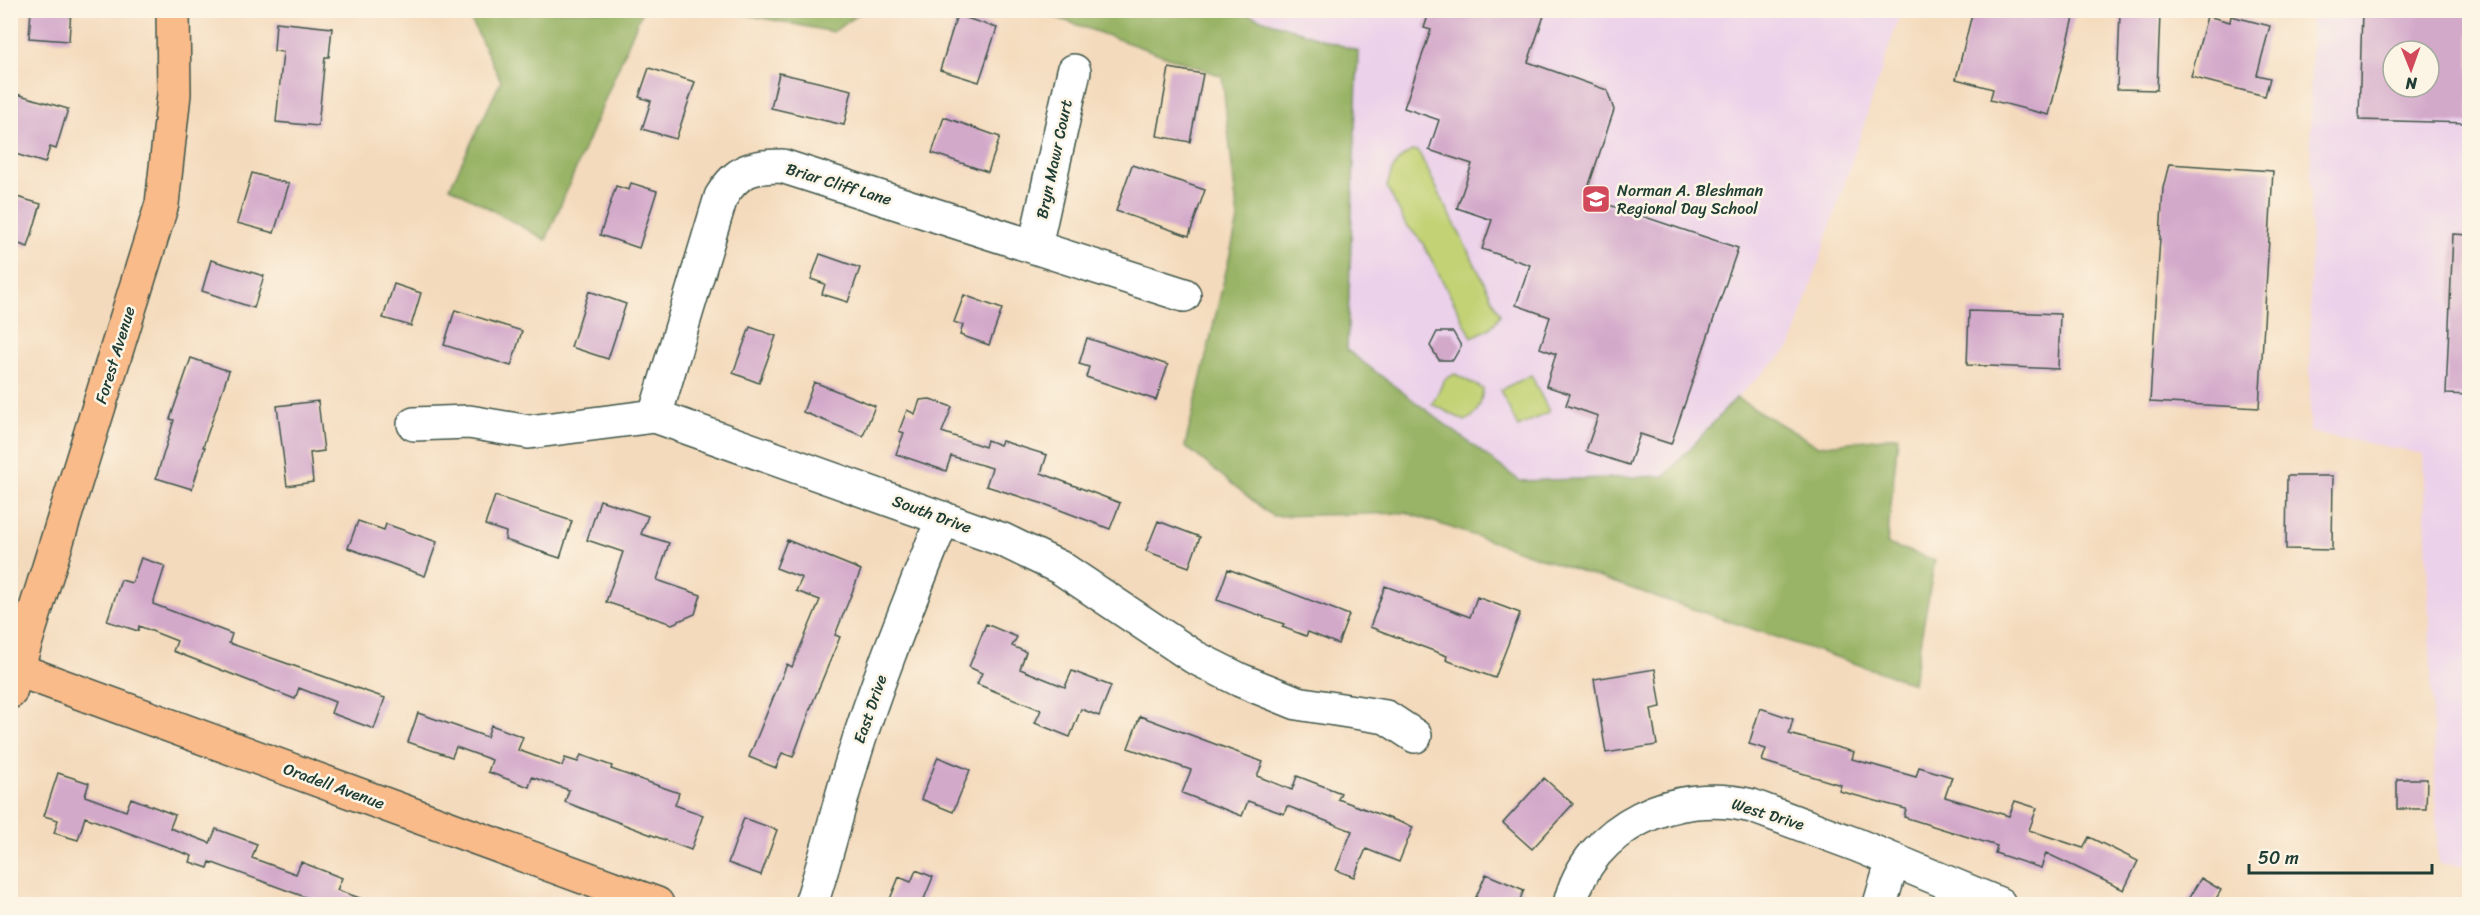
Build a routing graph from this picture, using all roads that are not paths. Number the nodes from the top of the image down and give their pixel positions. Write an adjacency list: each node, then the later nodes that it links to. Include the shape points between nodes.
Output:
1 (173, 10): 8 (main road, Forest Avenue, via 174,94 162,204)
2 (1074, 71): 3 (street, Bryn Mawr Court)
3 (1035, 246): 4 (street, Briar Cliff Lane); 5 (street, Briar Cliff Lane, via 782,166 761,166 742,172 721,197)
4 (1184, 295)
5 (655, 416): 6 (street, South Drive, via 529,432 468,422); 7 (street, South Drive)
6 (414, 424)
7 (943, 518): 9 (street, South Drive, via 1003,540 1061,568 1194,657 1240,680 1297,703 1386,717); 12 (street, East Drive, via 852,759)
8 (13, 676): 11 (main road, Oradell Avenue)
9 (1415, 736)
10 (1893, 860): 13 (street, West Drive, via 1735,801 1677,803 1628,825 1603,846 1585,870); 14 (street); 15 (street, West Drive)
11 (657, 904)
12 (811, 904)
13 (1570, 904)
14 (1880, 904)
15 (1999, 904)

